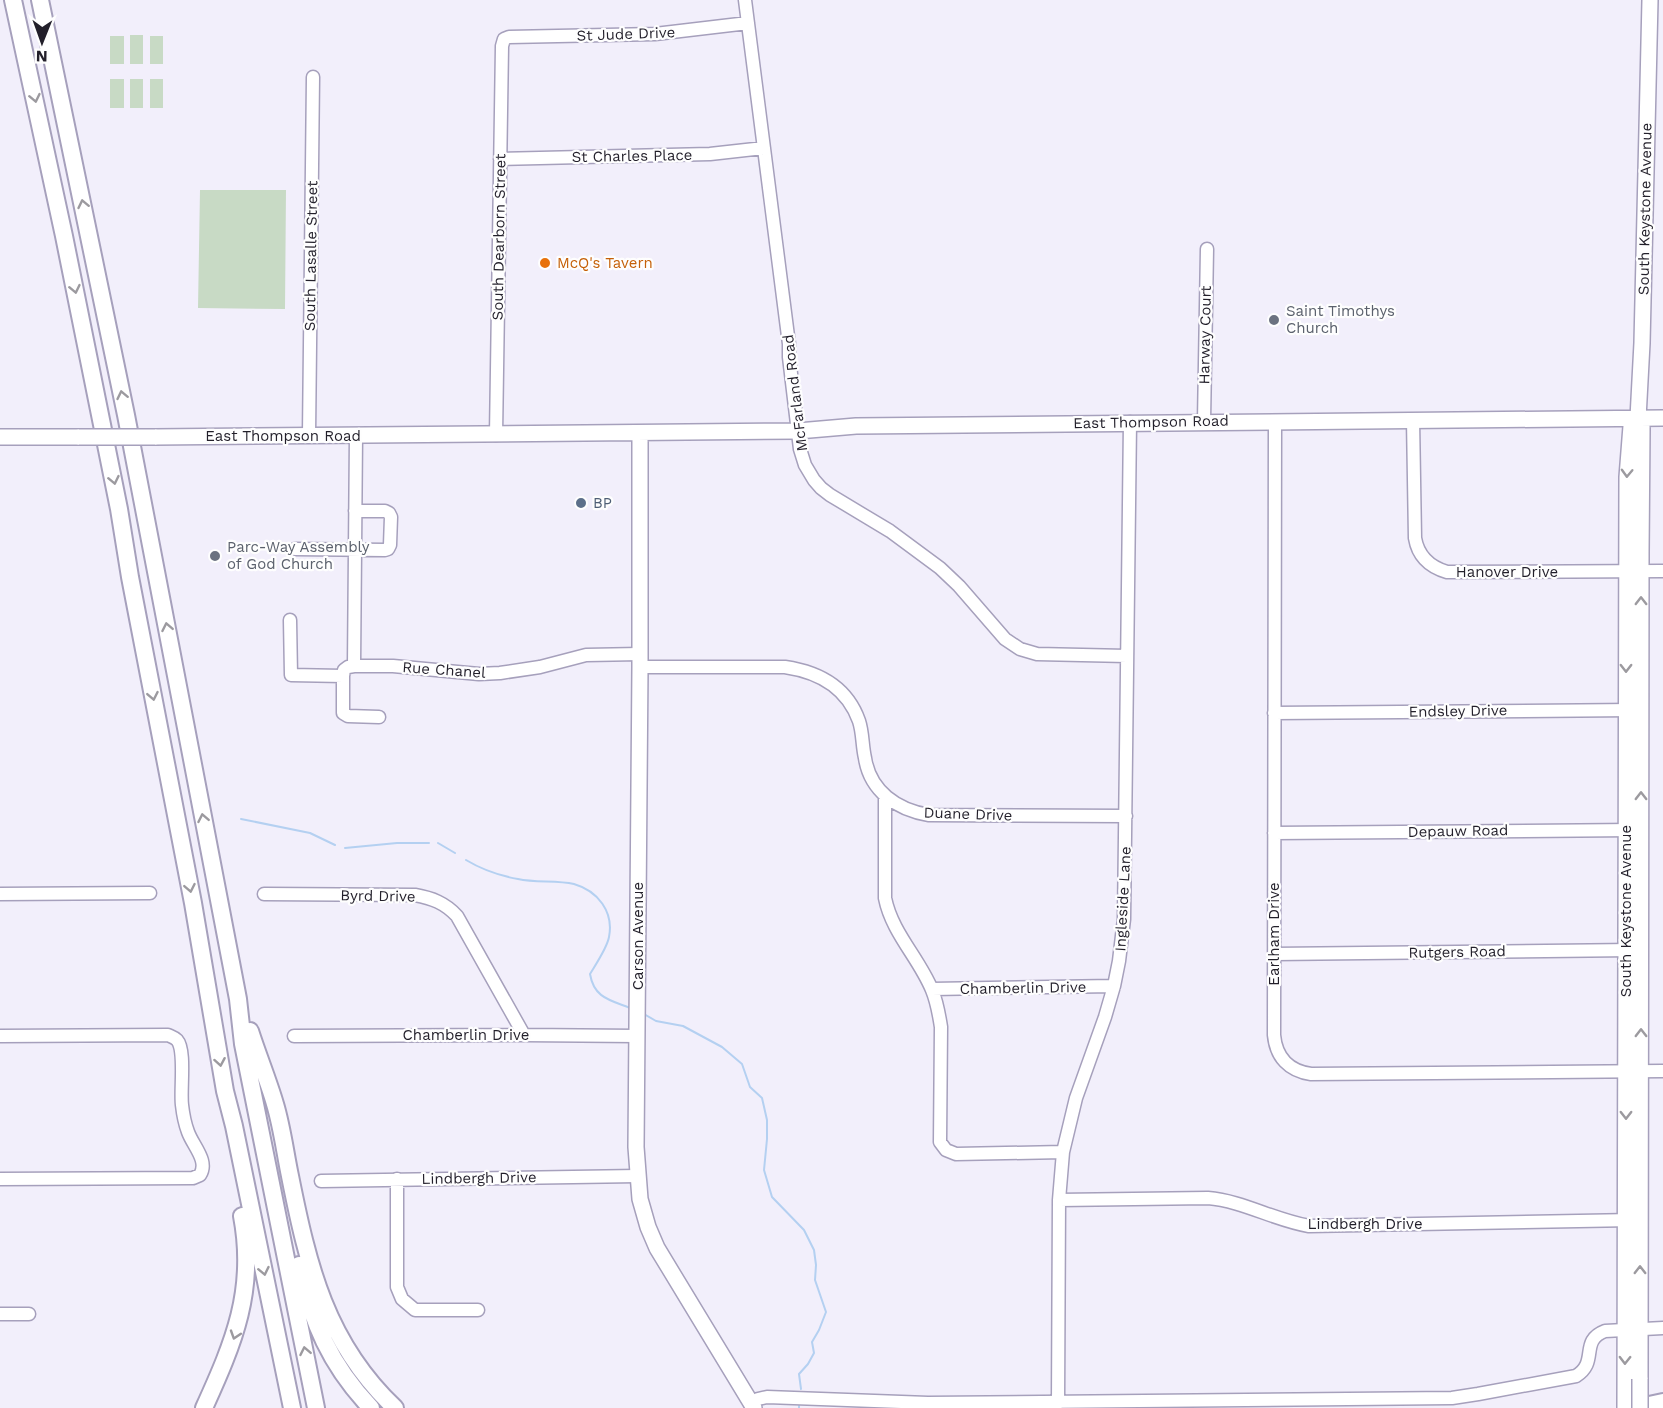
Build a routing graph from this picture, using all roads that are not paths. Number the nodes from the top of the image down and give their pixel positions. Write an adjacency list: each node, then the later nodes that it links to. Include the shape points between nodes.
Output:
1 (13, 0): 55 (highway, one-way to 55, via 119,509)
2 (40, 0): 47 (highway, one-way to 2, via 126,415)
3 (745, 0): 5 (street, McFarland Road)
4 (1654, 7): 12 (main road, South Keystone Avenue)
5 (748, 23): 6 (street, St Jude Drive, via 655,34); 8 (street, McFarland Road)
6 (504, 39): 9 (street, South Dearborn Street)
7 (313, 77): 19 (street, South Lasalle Street)
8 (764, 148): 9 (street, St Charles Place, via 710,154); 17 (street, McFarland Road)
9 (500, 159): 21 (street, South Dearborn Street)
10 (1206, 249): 16 (street, Harway Court)
11 (1663, 417): 12 (main road, East Thompson Road)
12 (1638, 418): 13 (main road, East Thompson Road); 26 (main road, South Keystone Avenue, via 1631,426 1627,477)
13 (1413, 420): 14 (main road, East Thompson Road); 26 (street, Hanover Drive, via 1415,538 1430,564 1447,572)
14 (1275, 421): 16 (main road, East Thompson Road); 34 (street, Earlham Drive)
15 (1130, 422): 16 (main road, East Thompson Road); 17 (main road, East Thompson Road, via 856,426); 29 (street, Ingleside Lane)
16 (1204, 422)
17 (798, 431): 18 (main road, East Thompson Road); 29 (street, McFarland Road, via 805,465 821,488 940,568 1010,644 1037,654)
18 (640, 433): 21 (main road, East Thompson Road); 30 (main road, Carson Avenue)
19 (309, 435): 20 (main road, East Thompson Road); 22 (main road, East Thompson Road, bridge)
20 (356, 435): 21 (main road, East Thompson Road); 23 (street)
21 (496, 435)
22 (0, 437)
23 (356, 511): 25 (street); 25 (street, via 385,511 391,517 388,549)
24 (295, 549): 25 (street)
25 (355, 550): 31 (street)
26 (1634, 571): 27 (street, Hanover Drive); 33 (main road, South Keystone Avenue)
27 (1663, 571)
28 (290, 620): 32 (street, via 291,675)
29 (1127, 656): 37 (street, Ingleside Lane)
30 (640, 661): 31 (street, Rue Chanel, via 586,655 540,667 479,674); 36 (street, Duane Drive, via 785,667 821,677 844,695 854,711 862,731 867,769); 51 (main road, Carson Avenue)
31 (354, 666): 32 (street, via 344,670)
32 (343, 676): 35 (street, via 344,713 348,717)
33 (1634, 710): 34 (street, Endsley Drive); 38 (main road, South Keystone Avenue)
34 (1275, 713): 39 (street, Earlham Drive)
35 (379, 717)
36 (885, 796): 37 (street, Duane Drive, via 903,808 929,815); 46 (street, via 886,905)
37 (1126, 816): 45 (street, Ingleside Lane, via 1125,920)
38 (1634, 830): 39 (street, Depauw Road); 43 (main road, South Keystone Avenue)
39 (1274, 833): 44 (street, Earlham Drive)
40 (150, 893): 41 (street)
41 (0, 894)
42 (264, 894): 48 (street, Byrd Drive, via 415,895 440,902 457,916)
43 (1633, 950): 44 (street, Rutgers Road); 53 (main road, South Keystone Avenue)
44 (1274, 954): 53 (street, Earlham Drive, via 1274,1043 1284,1062 1300,1072)
45 (1114, 986): 46 (street, Chamberlin Drive); 56 (street, Ingleside Lane, via 1076,1098)
46 (932, 989): 56 (street, via 941,1027 940,1142 944,1148 956,1154)
47 (238, 999): 52 (highway); 76 (highway, one-way to 47, via 243,1044)
48 (524, 1035): 50 (street, Chamberlin Drive); 51 (street, Chamberlin Drive)
49 (0, 1036): 58 (street, via 168,1035 175,1039 182,1062 183,1115 203,1170 193,1178)
50 (294, 1036)
51 (637, 1036): 57 (main road, Carson Avenue)
52 (260, 1060): 77 (highway, via 304,1288 335,1364); 78 (highway, via 276,1106 301,1226 327,1313 362,1373)
53 (1633, 1071): 54 (street, Earlham Drive); 62 (main road, South Keystone Avenue)
54 (1663, 1071)
55 (225, 1091): 68 (highway, one-way to 68, via 226,1128 246,1257 242,1306); 75 (highway, one-way to 75)
56 (1063, 1152): 61 (street, Ingleside Lane)
57 (638, 1176): 59 (street, Lindbergh Drive); 72 (main road, Carson Avenue, via 640,1199 657,1248)
58 (0, 1179)
59 (397, 1179): 60 (street, Lindbergh Drive); 63 (street, via 398,1287 402,1299 415,1310)
60 (321, 1180)
61 (1059, 1200): 62 (street, Lindbergh Drive, via 1215,1198 1295,1223 1319,1226); 71 (street, Ingleside Lane)
62 (1633, 1220): 67 (main road, South Keystone Avenue)
63 (478, 1310)
64 (0, 1314): 65 (street)
65 (29, 1314)
66 (1663, 1328): 67 (street)
67 (1633, 1329): 69 (main road, South Keystone Avenue); 71 (street, via 1598,1334 1590,1345 1586,1367 1576,1376 1461,1397)
68 (225, 1361): 73 (highway); 74 (highway)
69 (1633, 1381): 79 (main road, South Keystone Avenue); 81 (main road, South Keystone Avenue, bridge)
70 (1663, 1402): 80 (highway)
71 (1058, 1403): 72 (street, via 767,1397)
72 (752, 1405)
73 (196, 1408)
74 (204, 1408)
75 (292, 1408)
76 (316, 1408)
77 (371, 1408)
78 (395, 1408)
79 (1625, 1408)
80 (1635, 1408)
81 (1640, 1408)

